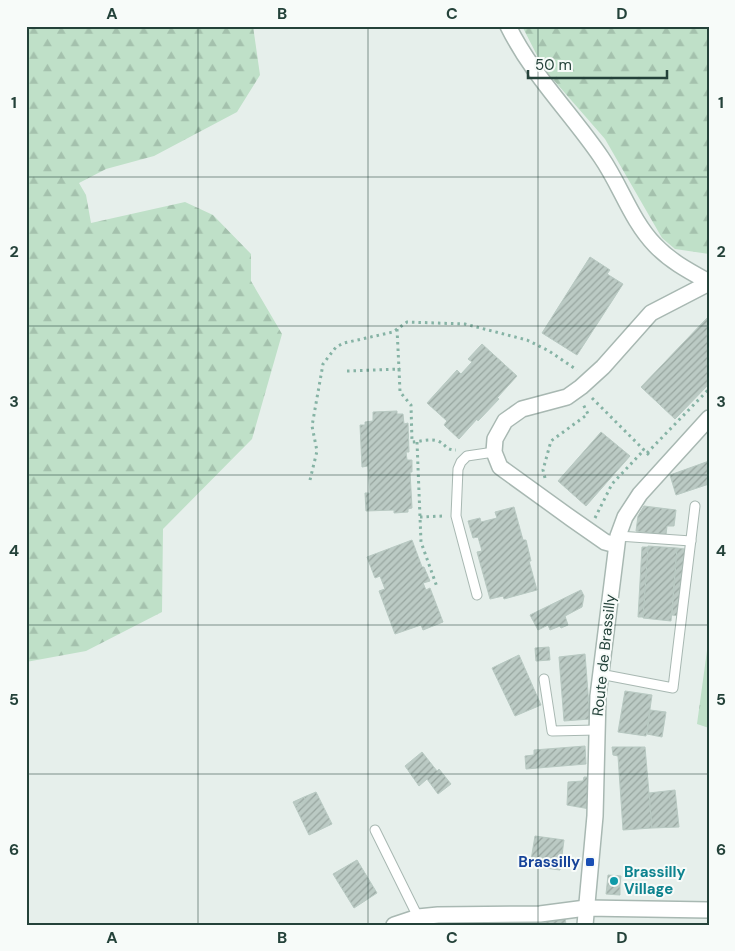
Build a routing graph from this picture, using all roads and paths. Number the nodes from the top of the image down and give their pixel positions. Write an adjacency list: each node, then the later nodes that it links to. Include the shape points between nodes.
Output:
1 (508, 26): 2 (street, via 524,57 602,158 645,234 677,264)
2 (709, 282): 6 (street, via 651,313 603,367)
3 (397, 329): 4 (path); 6 (path, via 407,322 465,324 527,340 549,351); 14 (path, via 344,342 323,364 312,426 317,451)
4 (399, 368): 5 (path); 9 (path, via 400,392 411,405 412,442)
5 (347, 371)
6 (583, 384): 10 (path); 11 (street, via 567,397 522,409 504,421 495,439); 15 (path, via 581,400 588,414 551,442 543,470 547,490)
7 (709, 389): 10 (path)
8 (709, 418): 13 (street, Route de Brassilly)
9 (417, 442): 12 (path, via 440,441 445,448); 18 (path)
10 (645, 451): 13 (path); 19 (path, via 612,484)
11 (494, 452): 12 (lane); 15 (street, via 500,467)
12 (467, 456): 17 (lane, via 458,469)
13 (663, 469): 20 (street, Route de Brassilly, via 631,507)
14 (310, 480)
15 (543, 498): 19 (street)
16 (695, 506): 21 (lane)
17 (456, 516): 18 (path); 23 (lane)
18 (420, 517): 22 (path, via 421,542)
19 (587, 530): 20 (street, via 605,542)
20 (617, 541): 21 (lane); 24 (street, Route de Brassilly)
21 (691, 541): 24 (lane, via 673,688)
22 (437, 587)
23 (477, 595)
24 (600, 674): 26 (street, Route de Brassilly)
25 (544, 679): 26 (lane, via 552,731)
26 (597, 730): 28 (street, Route de Brassilly, via 595,816)
27 (375, 830): 30 (lane)
28 (586, 908): 29 (street); 30 (street, via 540,914); 32 (street, Route de Brassilly)
29 (709, 910)
30 (418, 917): 31 (street)
31 (394, 925)
32 (585, 925)

